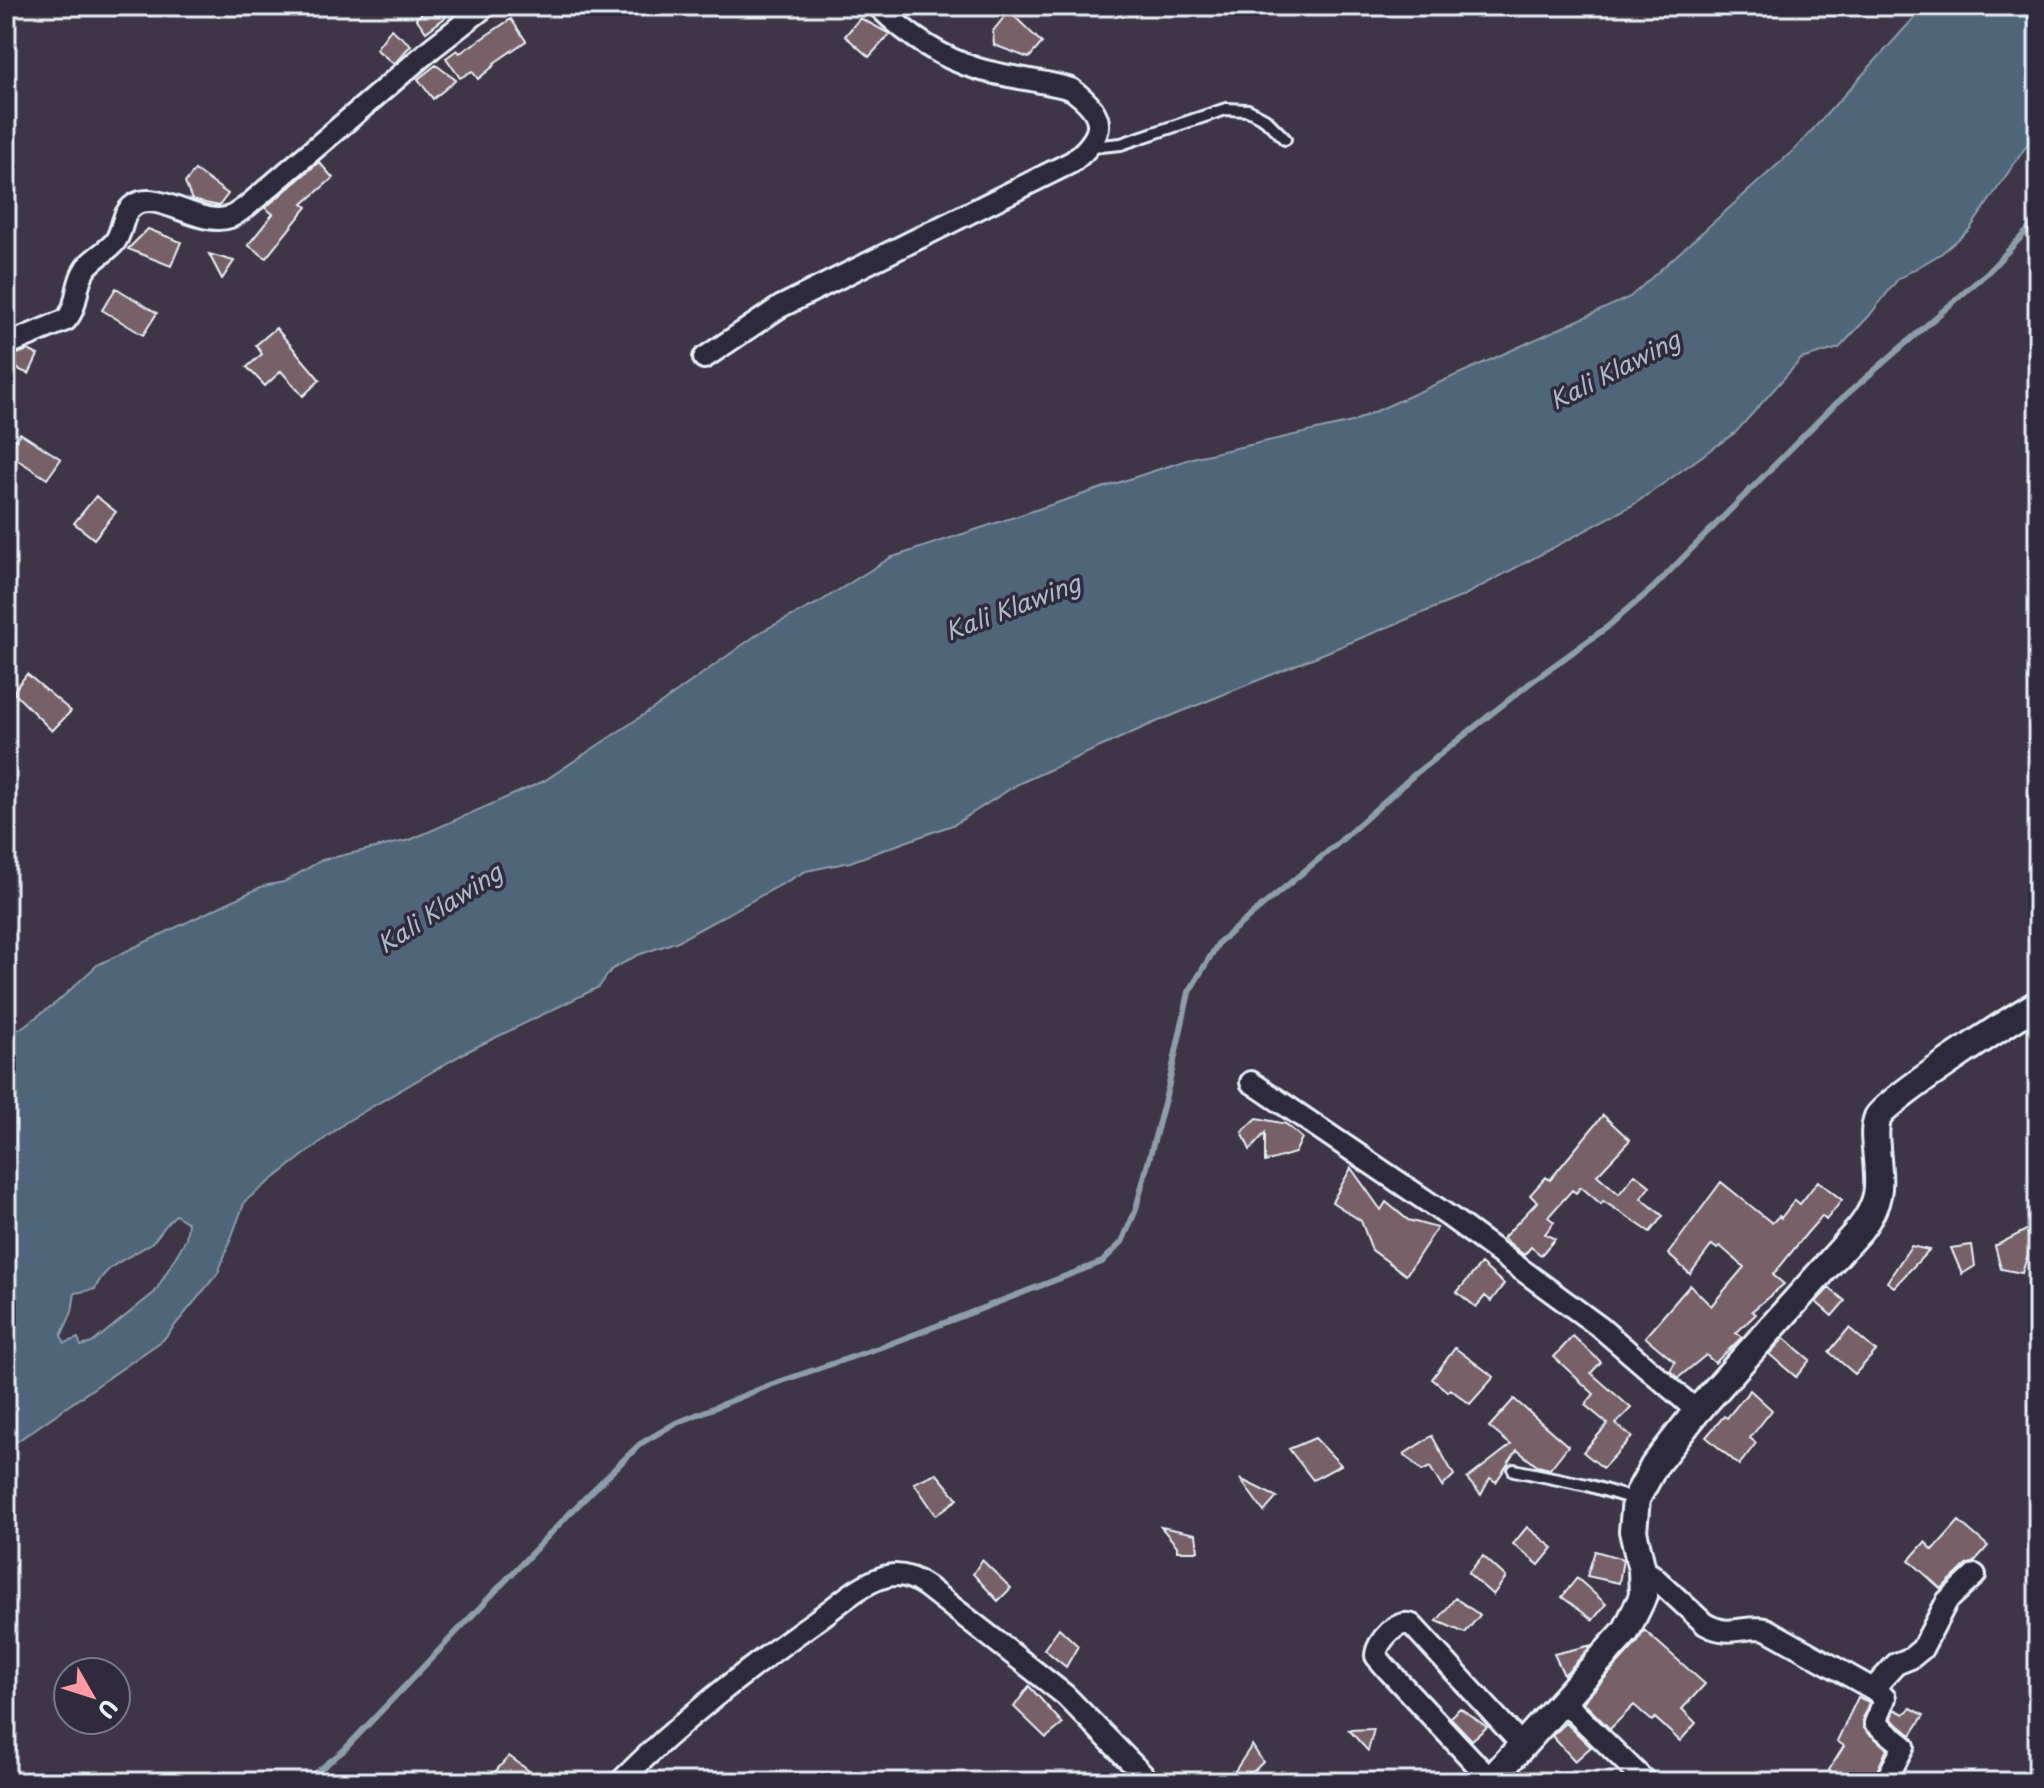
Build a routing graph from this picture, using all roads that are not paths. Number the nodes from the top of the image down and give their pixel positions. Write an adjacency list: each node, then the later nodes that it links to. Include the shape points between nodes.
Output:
1 (486, 6): 5 (street, via 230,217 206,219 158,203 132,206 115,242 83,271 66,320)
2 (878, 6): 4 (street, via 920,43 951,59 1071,89 1084,98 1098,123)
3 (1285, 139): 4 (lane, via 1248,110 1226,109 1121,144)
4 (1091, 147): 6 (street, via 1060,168 780,307)
5 (6, 345)
6 (704, 358)
7 (2038, 1004): 9 (street, via 1901,1095 1878,1116 1874,1210)
8 (1251, 1082): 9 (street, via 1589,1318)
9 (1697, 1411): 11 (street, via 1654,1466)
10 (1514, 1470): 11 (lane)
11 (1636, 1499): 12 (street, via 1633,1531)
12 (1642, 1570): 14 (street, via 1714,1630 1766,1629); 15 (street, via 1643,1596 1626,1631)
13 (1975, 1575): 14 (street, via 1947,1601 1922,1649 1896,1664)
14 (1873, 1689): 21 (street, via 1885,1698 1875,1723 1904,1748)
15 (1563, 1701): 16 (street); 20 (street)
16 (1522, 1745): 17 (street); 17 (street, via 1412,1625 1400,1623 1379,1645 1376,1656)
17 (1490, 1781)
18 (620, 1782): 19 (street, via 690,1716 762,1659 861,1589 900,1575 927,1587 1065,1695)
19 (1150, 1782)
20 (1646, 1782)
21 (1885, 1782)

